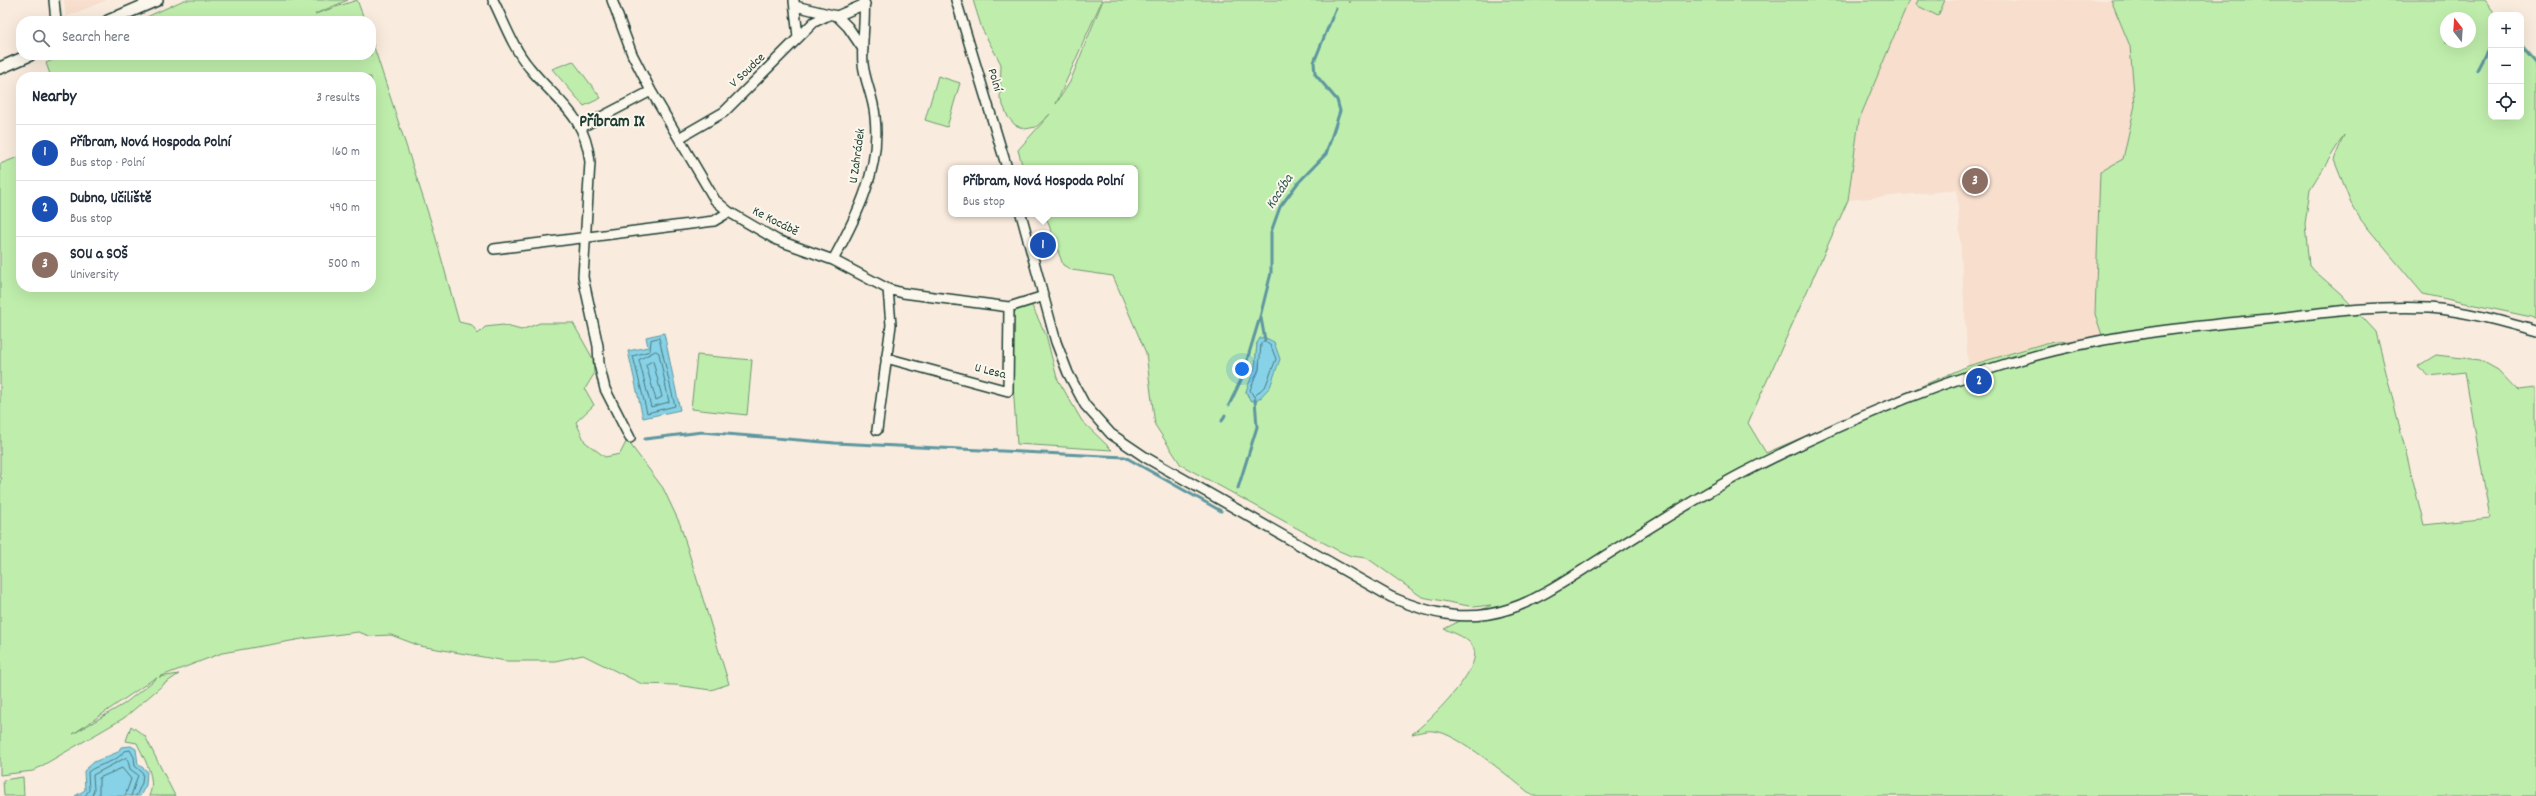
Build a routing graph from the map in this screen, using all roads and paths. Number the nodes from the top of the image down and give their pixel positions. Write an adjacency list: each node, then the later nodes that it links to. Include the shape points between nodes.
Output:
1 (54, 0): 8 (street)
2 (157, 0): 9 (street)
3 (493, 0): 16 (street, via 529,67)
4 (612, 0): 15 (street, Ke Kocábě, via 632,54)
5 (956, 0): 18 (street, Polní)
6 (864, 2): 10 (street, V Soudce); 12 (street, U Zahrádek)
7 (794, 3): 10 (street); 11 (street)
8 (56, 16)
9 (120, 16)
10 (832, 16): 11 (street, V Soudce, via 814,22); 12 (street, via 848,27)
11 (798, 37): 17 (street, V Soudce, via 724,112)
12 (863, 50): 23 (street, U Zahrádek, via 876,117 870,178 855,220)
13 (18, 60): 14 (street)
14 (0, 68)
15 (651, 92): 16 (street); 17 (street, Ke Kocábě)
16 (582, 127): 21 (street, via 588,144 590,162)
17 (679, 138): 19 (street, Ke Kocábě, via 704,184 715,200)
18 (1006, 165)
19 (729, 212): 21 (street, via 714,221); 23 (street, Ke Kocábě, via 777,240)
20 (1022, 217): 25 (street)
21 (585, 239): 22 (street); 30 (street, via 584,277 598,346 599,364 605,388)
22 (494, 249)
23 (833, 260): 24 (street, Ke Kocábě)
24 (888, 289): 26 (street, Ke Kocábě); 28 (street, via 891,325)
25 (1044, 296): 26 (street, Ke Kocábě); 27 (street, via 1056,342 1068,373 1085,405 1111,434 1145,458 1391,597 1434,613 1464,617 1489,615 1533,599 1704,494 1765,462 1874,412 1972,375 2054,351 2166,330 2370,308 2428,308 2463,313)
26 (1009, 307): 28 (street, U Lesa, via 1008,391)
27 (2536, 331)
28 (886, 358): 29 (street)
29 (877, 430)
30 (630, 438)

